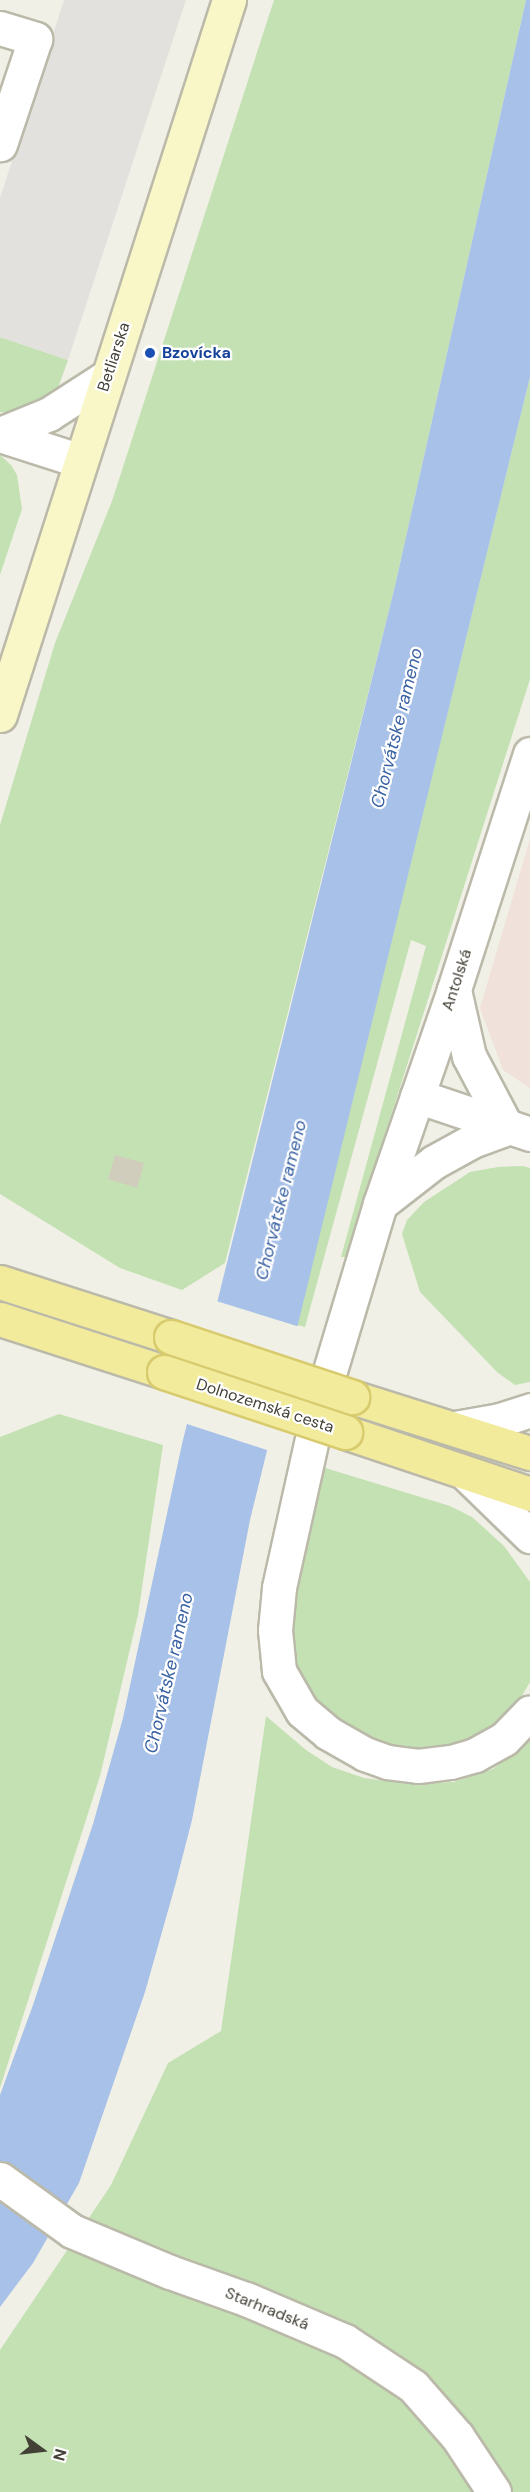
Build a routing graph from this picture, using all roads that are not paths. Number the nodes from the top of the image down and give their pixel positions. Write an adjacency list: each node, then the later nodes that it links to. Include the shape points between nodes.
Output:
1 (229, 0): 4 (street, Betliarska)
2 (0, 28): 3 (street, via 35,39)
3 (0, 144)
4 (108, 376): 5 (street, via 49,414); 6 (street, Betliarska)
5 (0, 435): 6 (street)
6 (81, 461): 7 (street, Betliarska)
7 (7, 674): 8 (street, Betliarska)
8 (0, 715)
9 (530, 754): 10 (street, Antolská)
10 (454, 990): 11 (street, Antolská); 12 (street, via 469,1056)
11 (417, 1096): 12 (street); 13 (street, Antolská)
12 (518, 1131): 13 (street, via 472,1141 434,1162)
13 (380, 1204): 22 (street, Antolská, via 319,1407 282,1577 275,1630 279,1671 293,1700 314,1724 365,1754 405,1765 444,1763 475,1755 504,1739)
14 (0, 1282): 17 (main road, bridge)
15 (0, 1319): 19 (main road, Dolnozemská cesta, bridge)
16 (530, 1410): 17 (street)
17 (454, 1428): 18 (main road)
18 (530, 1453)
19 (465, 1473): 20 (main road, Dolnozemská cesta); 21 (street)
20 (530, 1494)
21 (530, 1536)
22 (530, 1712)
23 (0, 2179): 24 (street, Starhradská, via 72,2231 345,2341 413,2386 457,2436)
24 (494, 2492)

